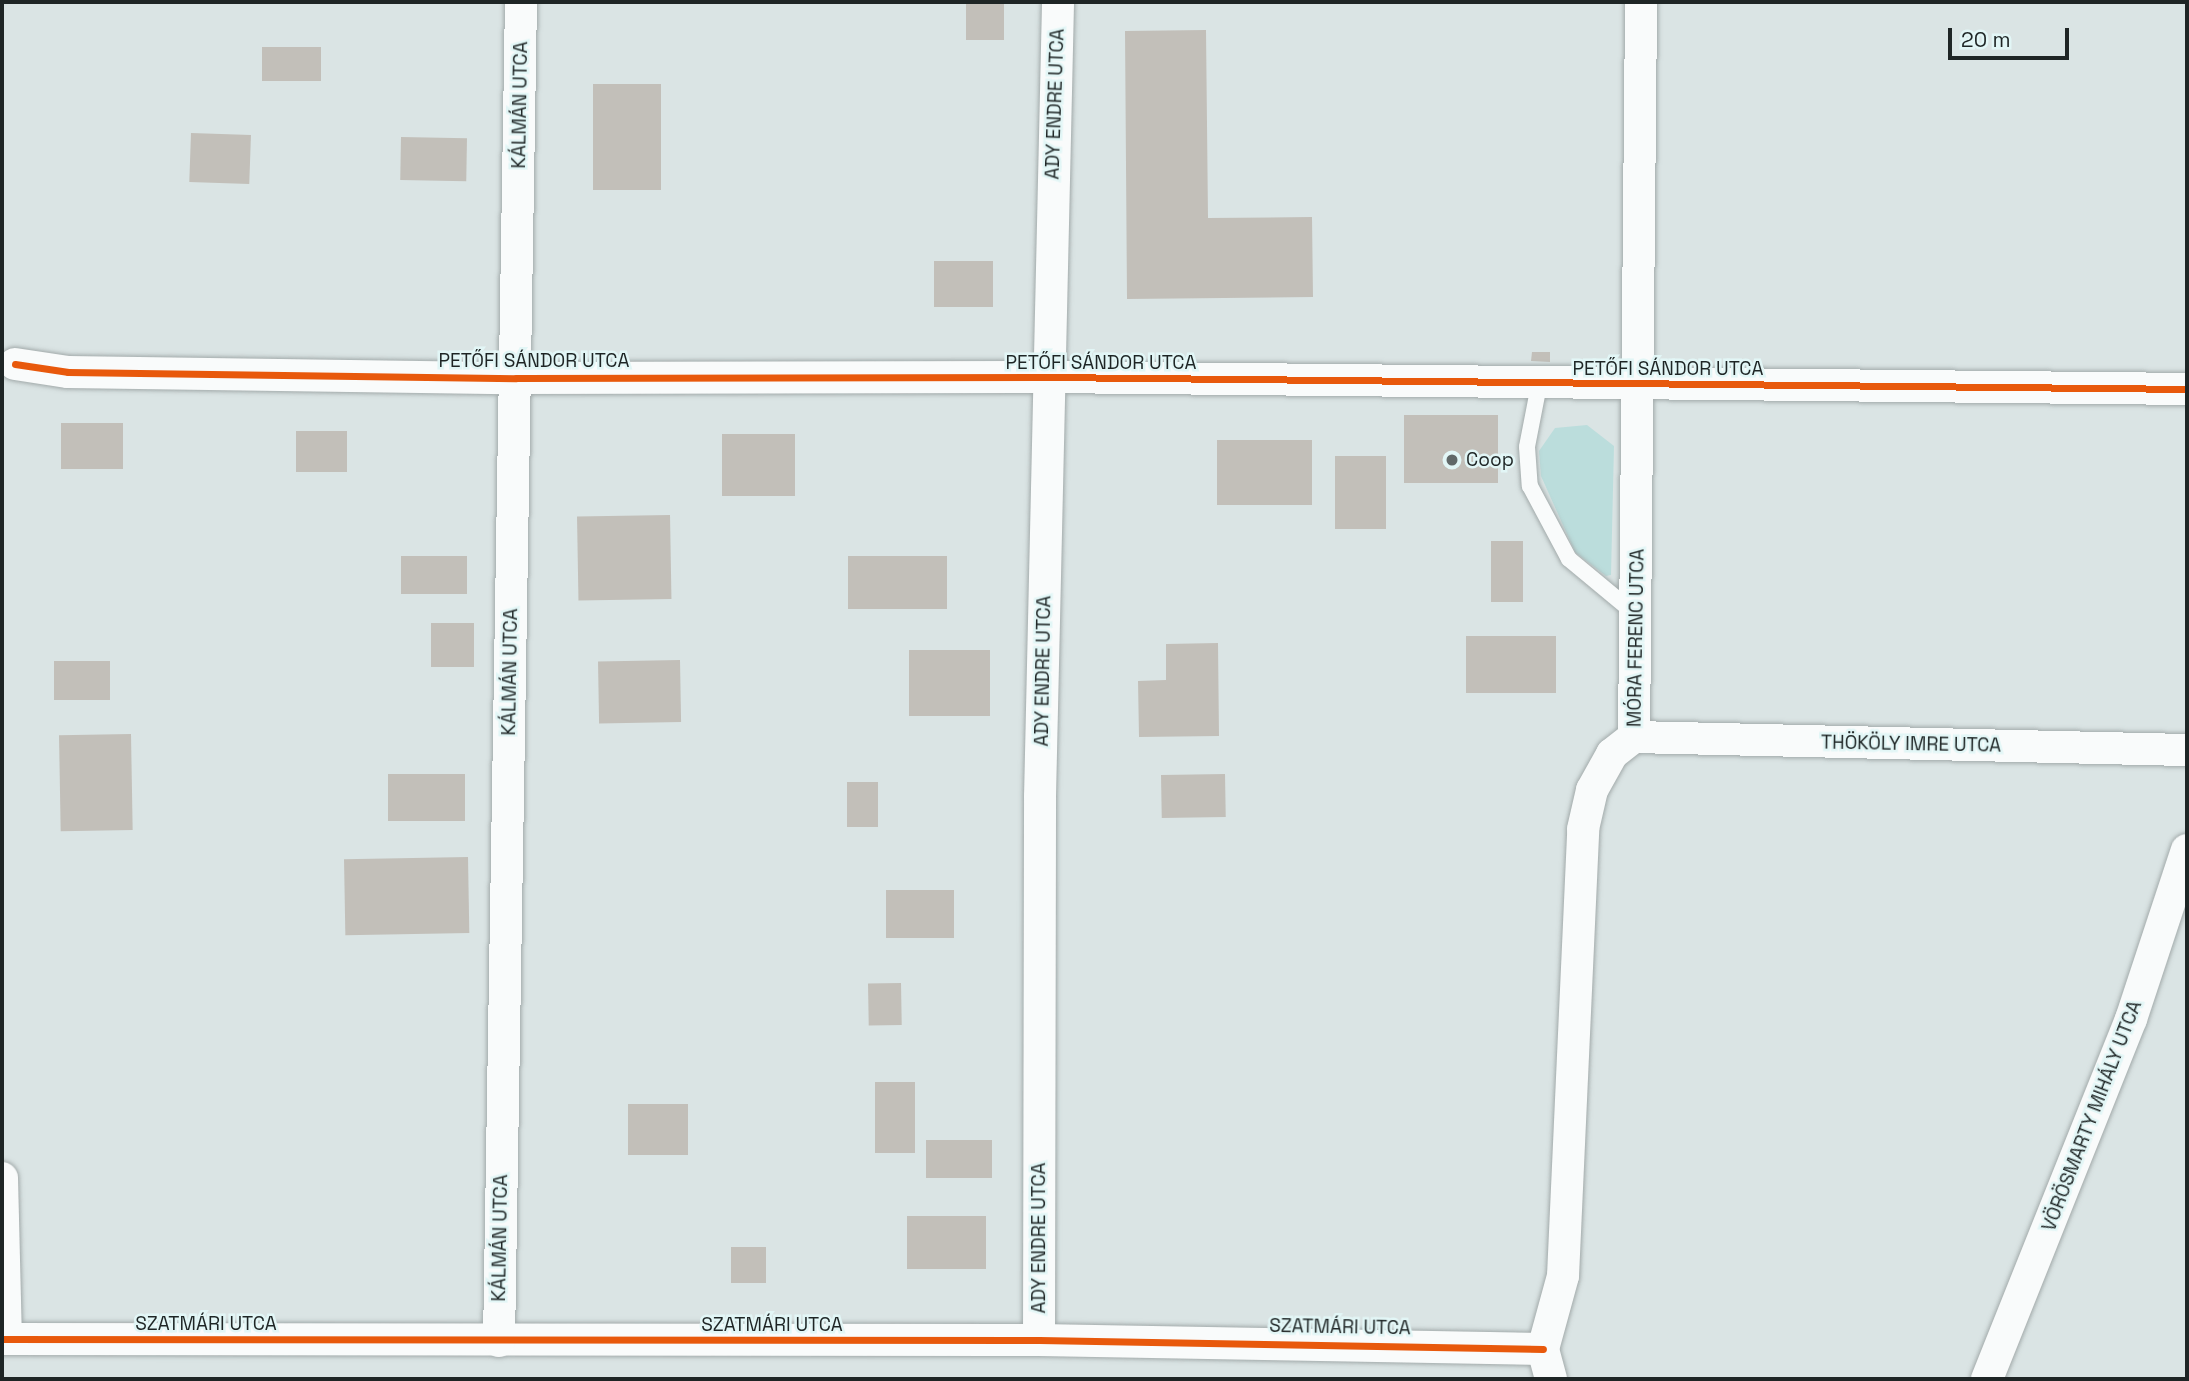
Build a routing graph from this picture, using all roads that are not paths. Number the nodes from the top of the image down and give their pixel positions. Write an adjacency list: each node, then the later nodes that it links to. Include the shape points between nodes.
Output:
1 (521, 2): 5 (street, KÁLMÁN UTCA)
2 (1058, 2): 6 (street, ADY ENDRE UTCA)
3 (1641, 2): 8 (street, MÓRA FERENC UTCA)
4 (6, 365): 5 (street, PETŐFI SÁNDOR UTCA, via 68,372)
5 (516, 377): 6 (street, PETŐFI SÁNDOR UTCA); 17 (street, KÁLMÁN UTCA)
6 (1047, 377): 7 (street, PETŐFI SÁNDOR UTCA); 16 (street, ADY ENDRE UTCA)
7 (1539, 384): 8 (street, PETŐFI SÁNDOR UTCA); 10 (lane, via 1527,447 1530,486 1569,559)
8 (1640, 384): 9 (street, PETŐFI SÁNDOR UTCA); 10 (street, MÓRA FERENC UTCA)
9 (2187, 389)
10 (1636, 614): 11 (street, MÓRA FERENC UTCA)
11 (1634, 737): 12 (street, THÖKÖLY IMRE UTCA); 18 (street, MÓRA FERENC UTCA, via 1612,754 1592,790 1583,829 1563,1276)
12 (2187, 750)
13 (2187, 850): 20 (street, VÖRÖSMARTY MIHÁLY UTCA, via 2132,1019)
14 (2, 1178): 15 (street)
15 (4, 1339): 17 (street, SZATMÁRI UTCA)
16 (1039, 1340): 17 (street, SZATMÁRI UTCA); 18 (street, SZATMÁRI UTCA)
17 (499, 1341)
18 (1543, 1349): 19 (street)
19 (1551, 1379)
20 (1987, 1379)

